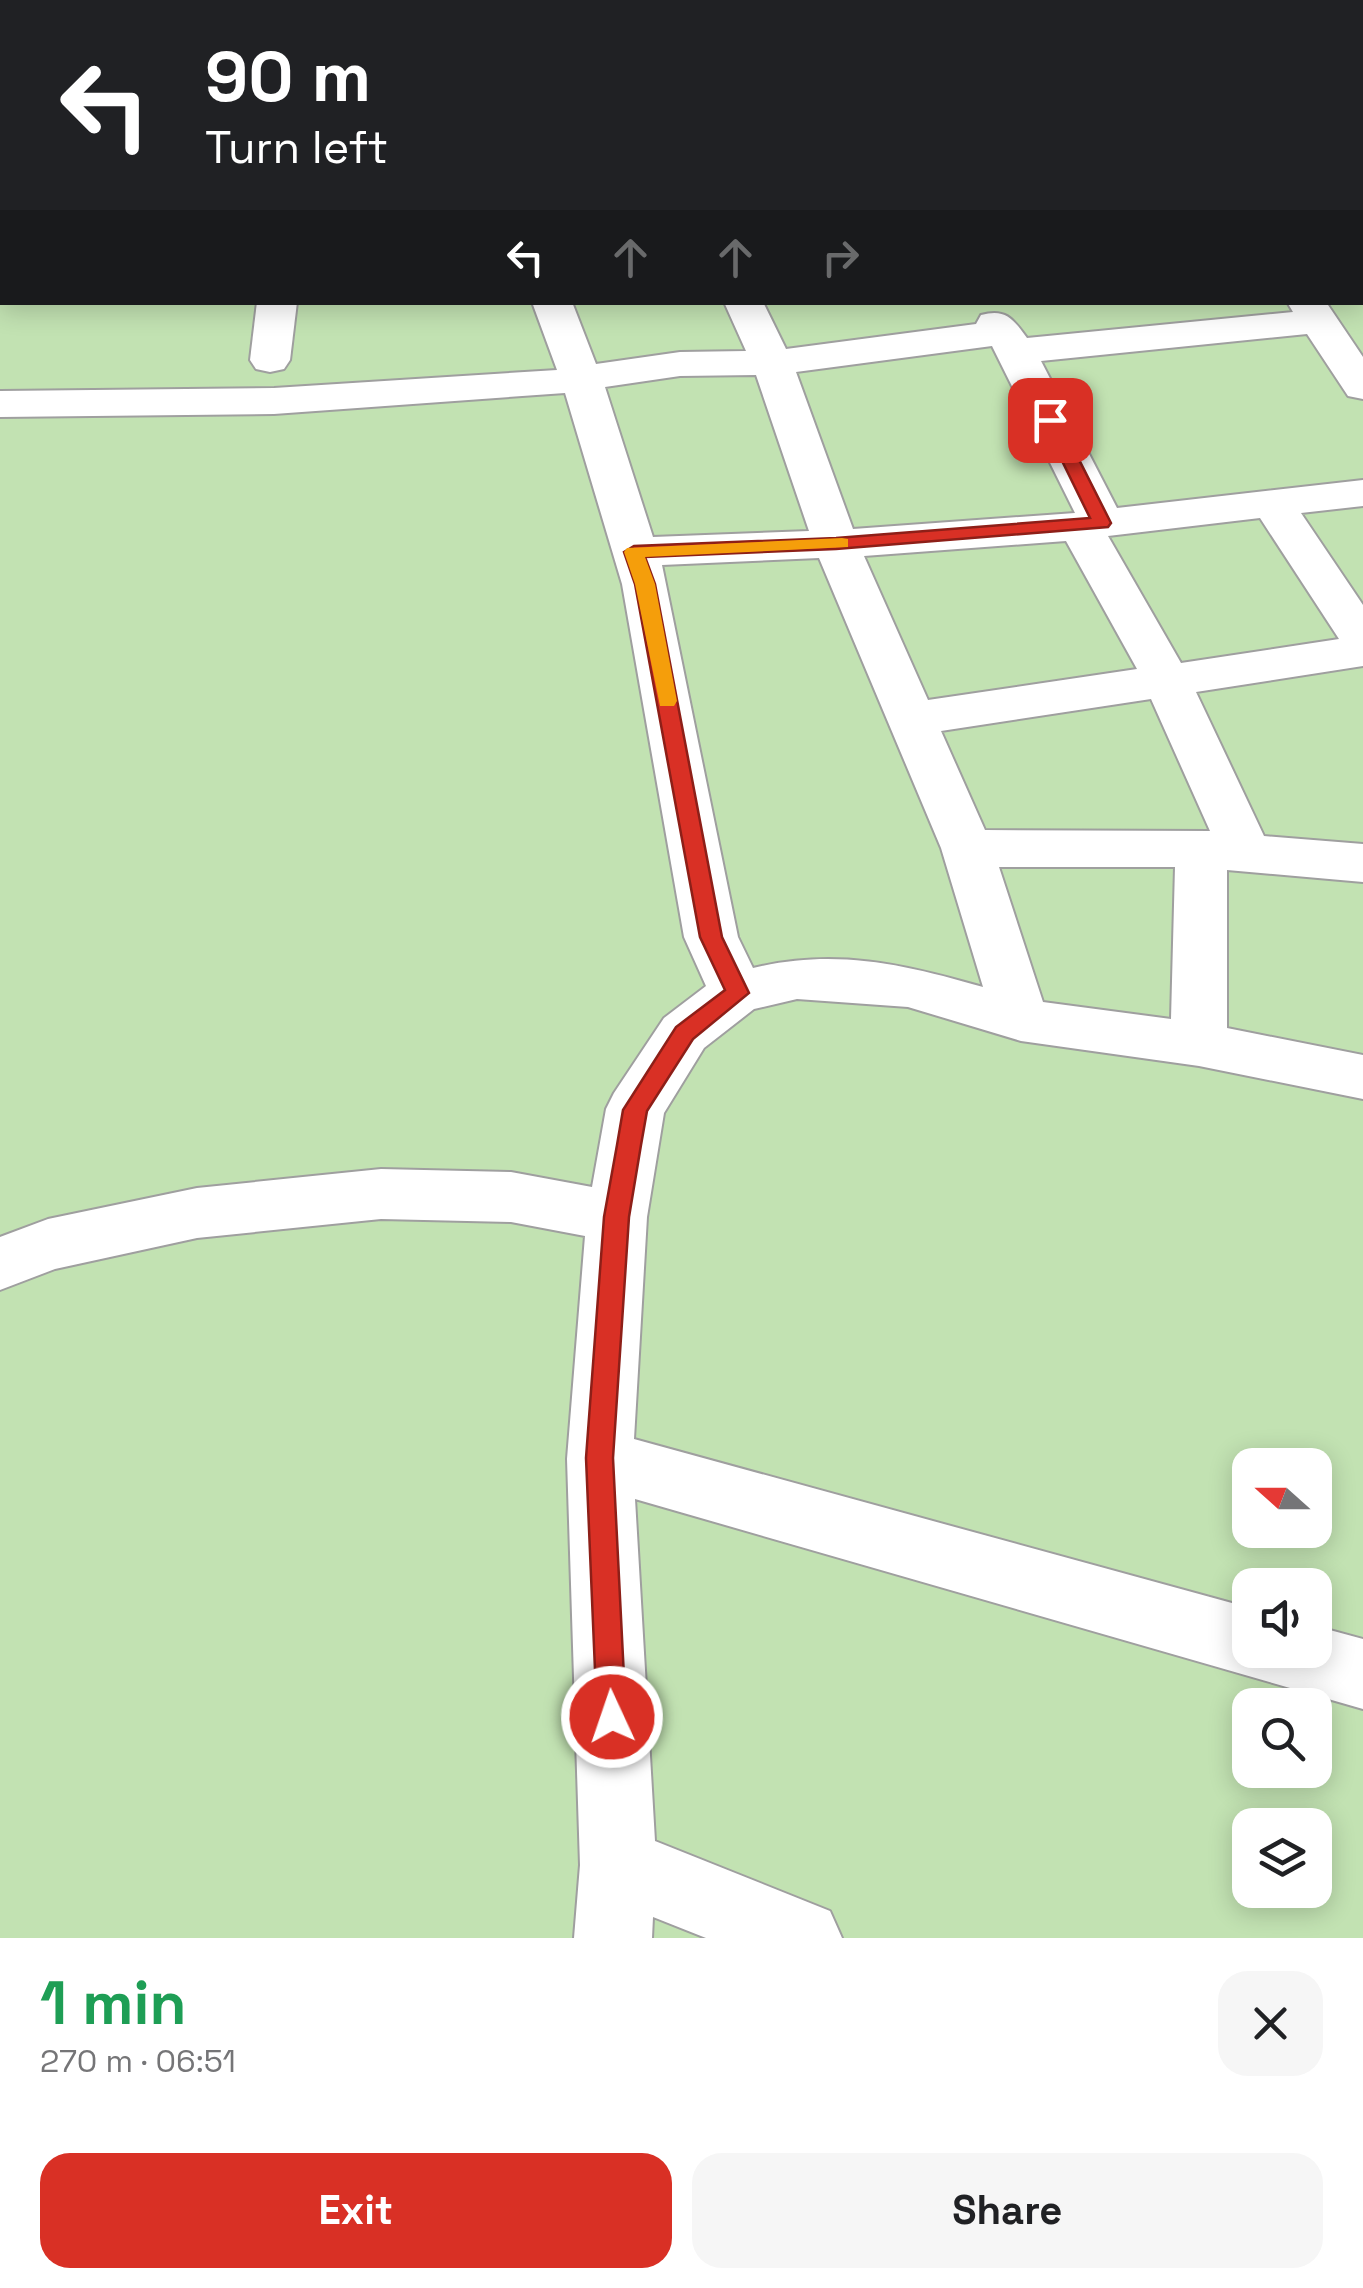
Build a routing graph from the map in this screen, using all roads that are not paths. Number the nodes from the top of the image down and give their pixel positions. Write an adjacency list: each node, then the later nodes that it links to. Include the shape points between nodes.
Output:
1 (276, 305): 6 (street)
2 (553, 305): 8 (street)
3 (744, 305): 7 (street)
4 (1312, 312): 5 (street); 9 (street)
5 (1000, 329): 7 (street); 13 (street)
6 (270, 360)
7 (772, 362): 8 (street, via 680,364); 14 (street)
8 (581, 378): 10 (street, via 274,400); 15 (street)
9 (1363, 387)
10 (0, 404)
11 (1363, 493): 12 (street)
12 (1272, 503): 13 (street); 16 (street)
13 (1091, 524): 14 (street); 18 (street)
14 (836, 544): 15 (street); 19 (street)
15 (634, 552): 23 (street, via 711,937)
16 (1363, 640)
17 (1363, 651): 18 (street)
18 (1166, 678): 19 (street); 21 (street)
19 (910, 720): 20 (street)
20 (967, 848): 21 (street); 24 (street)
21 (1223, 850): 22 (street); 25 (street)
22 (1363, 862)
23 (738, 993): 24 (street, via 796,978 908,986); 27 (street, via 684,1033 635,1110)
24 (1022, 1020): 25 (street)
25 (1199, 1044): 26 (street)
26 (1363, 1077)
27 (617, 1217): 28 (street, via 511,1197 381,1194 196,1213 48,1245); 29 (street)
28 (0, 1264)
29 (600, 1458): 30 (street); 33 (street)
30 (1232, 1637)
31 (1332, 1665): 32 (street)
32 (1363, 1674)
33 (618, 1865): 34 (street); 35 (street)
34 (613, 1938)
35 (803, 1938)

